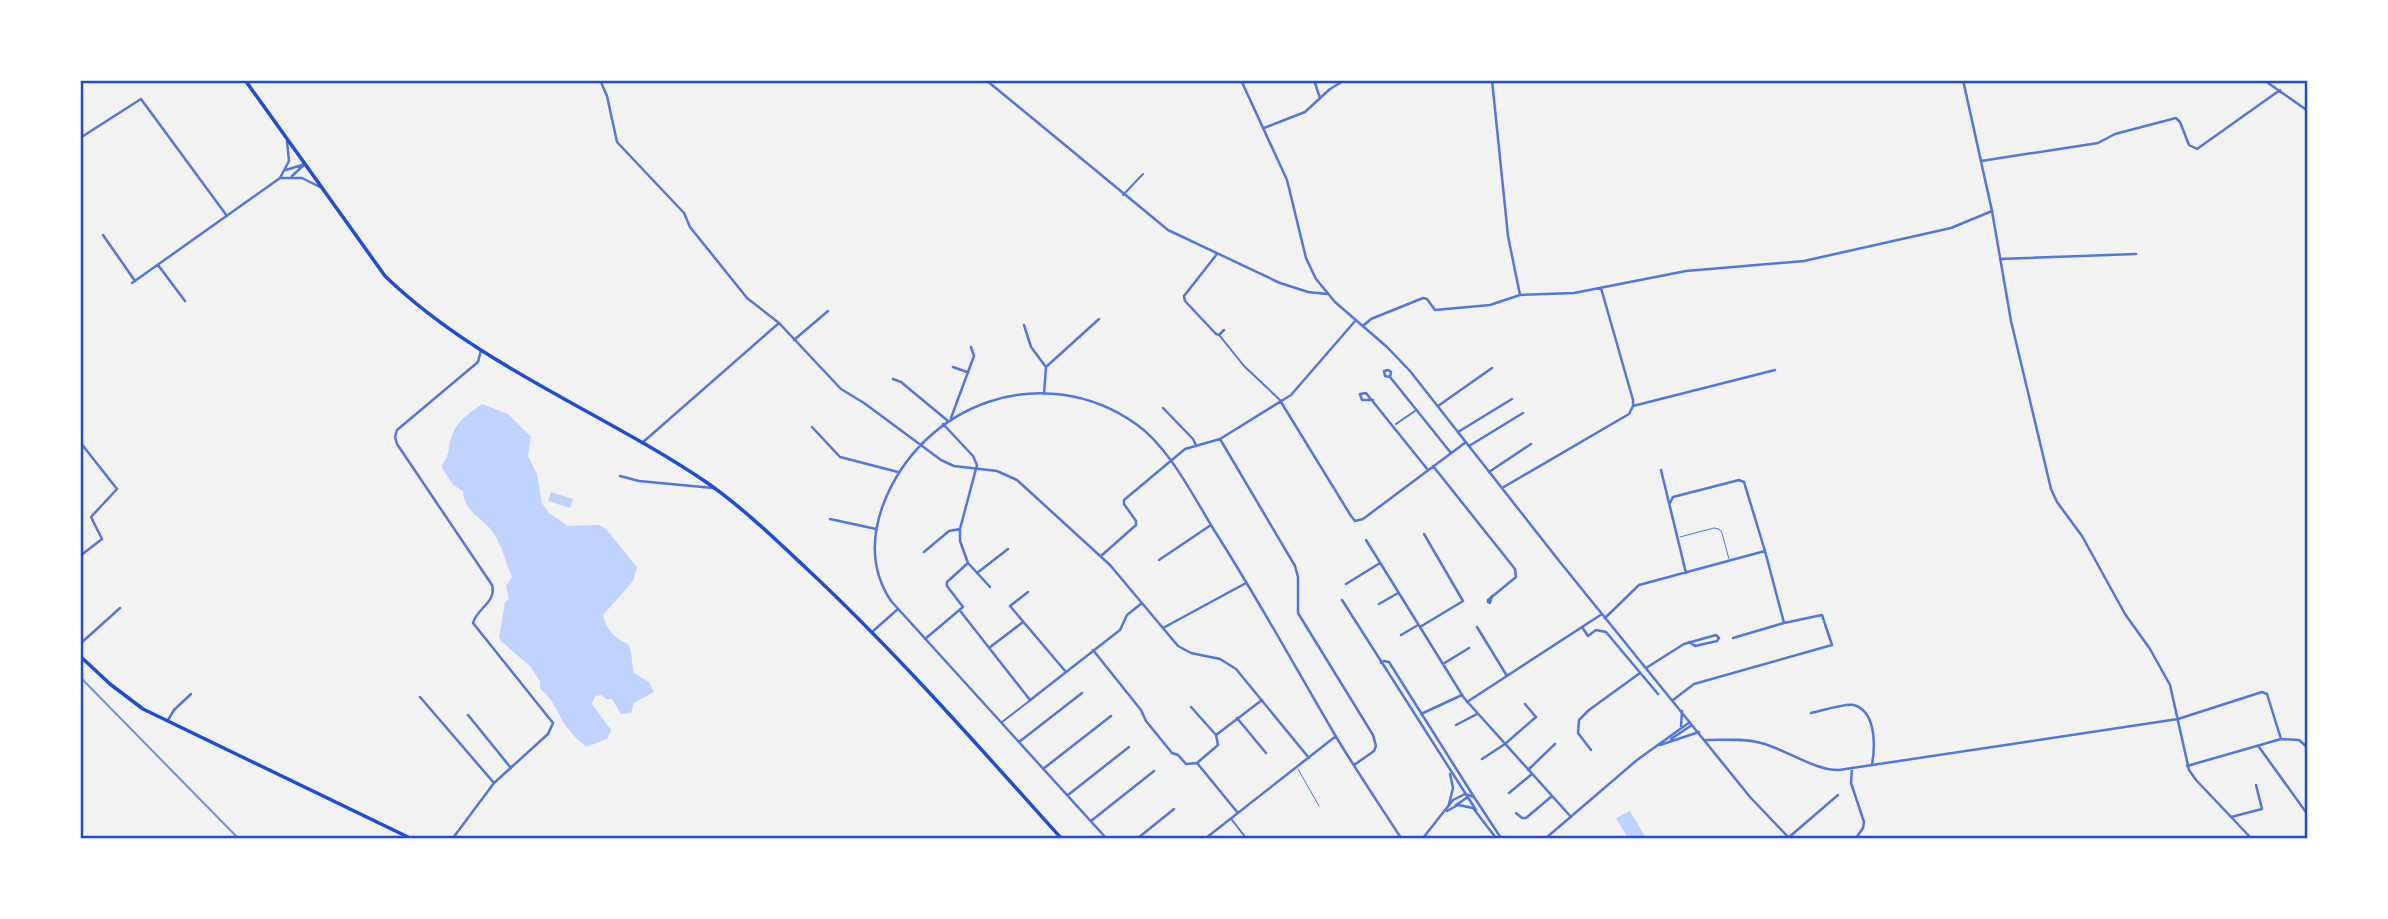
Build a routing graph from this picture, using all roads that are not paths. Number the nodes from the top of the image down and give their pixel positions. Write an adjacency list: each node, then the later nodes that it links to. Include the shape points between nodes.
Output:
1 (245, 80): 15 (main road)
2 (600, 80): 38 (street, via 617,142 684,213 690,228 747,298)
3 (986, 80): 23 (street)
4 (1241, 80): 13 (street)
5 (1314, 80): 11 (street)
6 (1345, 80): 11 (street)
7 (1492, 80): 33 (street, via 1508,236)
8 (1963, 80): 16 (street)
9 (2264, 80): 10 (street)
10 (2280, 90): 12 (street); 16 (street, via 2197,149 2189,145 2178,119 2115,134 2098,143)
11 (1320, 98): 13 (street, via 1306,112)
12 (2308, 111)
13 (1264, 128): 32 (street, via 1287,180 1306,258)
14 (80, 138): 25 (street, via 141,99)
15 (286, 138): 17 (main road); 18 (street)
16 (1981, 161): 24 (street)
17 (305, 164): 18 (street); 20 (street); 22 (main road)
18 (286, 170): 21 (street)
19 (1143, 174): 23 (street)
20 (292, 177): 21 (street); 22 (street)
21 (280, 178): 25 (street)
22 (321, 187): 45 (main road, via 385,276 410,300)
23 (1124, 195): 27 (street, via 1168,230)
24 (1992, 211): 29 (street); 31 (street, via 1951,228 1804,261 1686,271)
25 (227, 216): 30 (street)
26 (103, 235): 30 (street, via 134,282)
27 (1217, 254): 32 (street, via 1280,283); 42 (street, via 1184,296)
28 (2136, 254): 29 (street)
29 (2000, 259): 157 (street, via 2051,489 2161,668)
30 (158, 265): 34 (street)
31 (1601, 288): 33 (street); 58 (street)
32 (1327, 294): 37 (street)
33 (1520, 295): 40 (street, via 1490,305 1435,310 1423,298)
34 (185, 301)
35 (828, 311): 43 (street)
36 (1099, 319): 47 (street)
37 (1356, 320): 40 (street); 56 (street)
38 (779, 323): 43 (street); 69 (street)
39 (1024, 325): 47 (street, via 1031,347)
40 (1364, 326): 57 (street)
41 (1224, 330): 42 (street)
42 (1219, 335): 56 (street)
43 (794, 340): 72 (street, via 841,389)
44 (971, 347): 50 (street, via 974,356)
45 (481, 350): 69 (main road); 185 (street, via 478,362 395,436 492,585 492,599 472,623 553,723 548,734)
46 (953, 367): 50 (street)
47 (1046, 367): 53 (street)
48 (1492, 368): 57 (street)
49 (1775, 370): 58 (street)
50 (967, 372): 62 (street)
51 (1390, 377): 74 (street)
52 (893, 379): 62 (street)
53 (1044, 394): 62 (street, via 1000,399); 75 (street, via 1086,400 1115,411 1145,431)
54 (1512, 399): 66 (street)
55 (1373, 400): 78 (street)
56 (1281, 402): 67 (street); 78 (street, via 1356,521)
57 (1438, 406): 66 (street)
58 (1633, 407): 84 (street, via 1629,414)
59 (1163, 408): 73 (street)
60 (1415, 411): 64 (street)
61 (1523, 413): 70 (street)
62 (950, 419): 63 (street)
63 (943, 424): 72 (street); 77 (street, via 973,456)
64 (1396, 424)
65 (812, 427): 80 (street, via 840,457)
66 (1458, 432): 70 (street)
67 (1220, 439): 73 (street); 181 (street, via 1294,566 1298,613 1373,735 1374,751)
68 (80, 442): 96 (street, via 117,489 91,517 102,539)
69 (642, 443): 83 (main road)
70 (1467, 444): 74 (street); 81 (street)
71 (1531, 444): 81 (street)
72 (918, 445): 77 (street, via 947,463); 80 (street)
73 (1196, 445): 75 (street)
74 (1451, 453): 76 (street)
75 (1170, 461): 87 (street); 97 (street, via 1124,500 1136,524)
76 (1433, 466): 78 (street); 109 (street, via 1515,569 1516,577)
77 (976, 468): 88 (street); 97 (street, via 1017,480)
78 (1428, 470)
79 (1661, 470): 85 (street)
80 (898, 472): 89 (street)
81 (1489, 472): 84 (street)
82 (620, 477): 83 (street)
83 (713, 488): 123 (main road, via 747,513)
84 (1502, 488): 116 (street)
85 (1670, 503): 91 (street); 94 (street, via 1673,497 1744,482)
86 (830, 519): 89 (street)
87 (1211, 525): 98 (street); 104 (street)
88 (960, 528): 95 (street, via 949,531); 100 (street)
89 (876, 530): 114 (street, via 876,570)
90 (1424, 534): 119 (street, via 1463,601)
91 (1678, 538): 99 (lane, via 1719,529); 103 (street)
92 (1366, 540): 101 (street)
93 (1008, 549): 102 (street)
94 (1765, 551): 99 (street); 118 (street)
95 (924, 552)
96 (80, 556)
97 (1101, 556): 111 (street)
98 (1159, 560)
99 (1729, 561): 103 (street)
100 (968, 563): 102 (street); 115 (street, via 947,582 963,604)
101 (1380, 563): 105 (street); 108 (street)
102 (978, 573): 106 (street)
103 (1686, 573): 116 (street, via 1639,585)
104 (1246, 583): 122 (street); 165 (street)
105 (1346, 584)
106 (990, 587)
107 (1028, 592): 117 (street, via 1010,606)
108 (1398, 593): 112 (street); 119 (street)
109 (1492, 596)
110 (1342, 600): 133 (street)
111 (1142, 603): 122 (street); 131 (street, via 1126,615 1120,630)
112 (1379, 604)
113 (120, 608): 128 (street)
114 (898, 609): 123 (street); 126 (street)
115 (960, 611): 126 (street); 129 (street)
116 (1604, 616): 121 (street); 135 (street)
117 (1023, 622): 129 (street); 136 (street)
118 (1784, 623): 125 (street); 144 (street, via 1822,615 1832,645 1694,684)
119 (1419, 626): 124 (street); 134 (street)
120 (1477, 627): 138 (street)
121 (1582, 627): 137 (street, via 1588,636 1596,630 1606,632); 138 (street)
122 (1163, 628): 146 (street, via 1186,652 1216,658 1236,669)
123 (872, 632): 213 (main road)
124 (1401, 635)
125 (1733, 638)
126 (925, 639): 159 (street)
127 (1689, 642): 127 (street, via 1695,646 1719,638 1716,635); 135 (street)
128 (80, 644)
129 (989, 648): 145 (street)
130 (1469, 648): 134 (street)
131 (1093, 650): 136 (street); 180 (street, via 1172,753 1186,764)
132 (83, 658): 158 (main road, via 123,695)
133 (1381, 663): 152 (street, via 1389,662); 188 (street)
134 (1443, 664): 142 (street)
135 (1646, 668): 144 (street)
136 (1066, 672): 145 (street)
137 (1640, 673): 141 (street); 176 (street, via 1580,720 1578,733)
138 (1507, 676): 147 (street)
139 (1082, 693): 169 (street)
140 (191, 694): 158 (street)
141 (1658, 694)
142 (1462, 695): 147 (street); 152 (street)
143 (419, 697): 192 (street)
144 (1673, 700): 150 (street)
145 (1029, 701): 159 (street)
146 (1262, 701): 156 (street); 178 (street)
147 (1467, 702): 153 (street)
148 (1525, 704): 170 (street, via 1536,716)
149 (1191, 707): 164 (street)
150 (1682, 710): 160 (street); 162 (street)
151 (1811, 713): 182 (street, via 1852,704 1859,708 1875,737)
152 (1421, 714): 195 (street)
153 (1477, 714): 161 (street); 170 (street)
154 (468, 715): 185 (street)
155 (1111, 716): 187 (street)
156 (1237, 718): 164 (street); 177 (street)
157 (2178, 719): 166 (street, via 2262,692 2267,694); 182 (street); 183 (street)
158 (167, 721): 211 (main road)
159 (1001, 722): 169 (street)
160 (1692, 723): 162 (street); 163 (street); 168 (street)
161 (1456, 725)
162 (1680, 729): 175 (street)
163 (1699, 732): 167 (street); 168 (street)
164 (1216, 736): 180 (street, via 1218,745)
165 (1336, 736): 178 (street); 181 (street)
166 (2281, 739): 172 (street); 174 (street, via 2299,740)
167 (1706, 740): 186 (street, via 1752,741 1826,769); 223 (street)
168 (1669, 741): 175 (street)
169 (1019, 742): 187 (street)
170 (1505, 744): 179 (street); 189 (street)
171 (1555, 744): 189 (street)
172 (2258, 746): 183 (street); 206 (street)
173 (1129, 747): 197 (street)
174 (2308, 748)
175 (1651, 749): 207 (street)
176 (1591, 750)
177 (1266, 753)
178 (1309, 758): 184 (street)
179 (1482, 759)
180 (1197, 763): 203 (street)
181 (1354, 765): 218 (street)
182 (1872, 765): 186 (street)
183 (2187, 766): 208 (street)
184 (1296, 767): 199 (lane); 203 (street)
185 (511, 768): 192 (street)
186 (1852, 768): 224 (street, via 1851,783 1864,822)
187 (1043, 769): 197 (street)
188 (1449, 770): 195 (street); 204 (street, via 1453,793)
189 (1528, 770): 191 (street)
190 (1154, 771): 210 (street)
191 (1532, 774): 194 (street); 198 (street)
192 (494, 783): 212 (street)
193 (2256, 785): 208 (street, via 2262,809)
194 (1509, 793)
195 (1468, 794): 200 (street); 202 (street); 204 (street, via 1453,800); 221 (street)
196 (1838, 795): 223 (street)
197 (1067, 796): 210 (street)
198 (1552, 796): 205 (street, via 1529,817); 207 (street)
199 (1319, 806)
200 (1454, 806): 202 (street); 204 (street)
201 (1174, 809): 215 (street)
202 (1476, 810): 220 (street)
203 (1238, 813): 209 (street)
204 (1445, 813): 219 (street)
205 (1516, 813)
206 (2308, 815)
207 (1571, 817): 222 (street)
208 (2231, 817): 225 (street)
209 (1231, 819): 216 (street); 217 (street)
210 (1090, 821): 214 (street)
211 (410, 838)
212 (453, 838)
213 (1061, 838)
214 (1106, 838)
215 (1138, 838)
216 (1206, 838)
217 (1246, 838)
218 (1401, 838)
219 (1423, 838)
220 (1496, 838)
221 (1501, 838)
222 (1546, 838)
223 (1789, 838)
224 (1856, 838)
225 (2248, 838)

